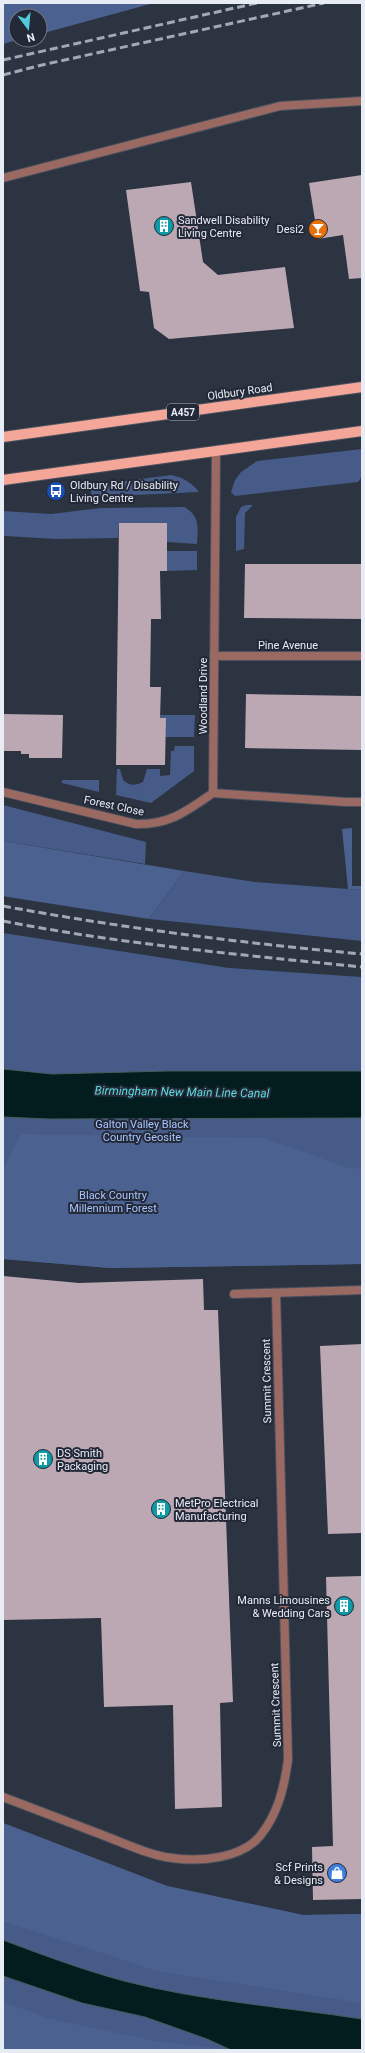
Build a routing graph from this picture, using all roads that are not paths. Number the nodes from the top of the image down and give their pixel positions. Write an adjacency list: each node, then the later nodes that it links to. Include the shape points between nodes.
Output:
1 (362, 101): 2 (street, via 280,106)
2 (3, 178)
3 (362, 387): 5 (main road, Oldbury Road / A457)
4 (362, 431): 6 (main road)
5 (3, 437)
6 (216, 451): 7 (main road); 8 (street, Woodland Drive)
7 (3, 480)
8 (214, 656): 9 (street, Pine Avenue); 11 (street, Woodland Drive)
9 (362, 656)
10 (3, 792): 11 (street, Forest Close, via 136,824 153,825 173,819)
11 (214, 793): 12 (street)
12 (362, 802)
13 (362, 1290): 14 (street)
14 (276, 1293): 15 (street); 16 (street, Summit Crescent, via 288,1760 283,1792 272,1819 259,1837 245,1848 225,1856 171,1858 133,1847)
15 (234, 1294)
16 (3, 1797)

